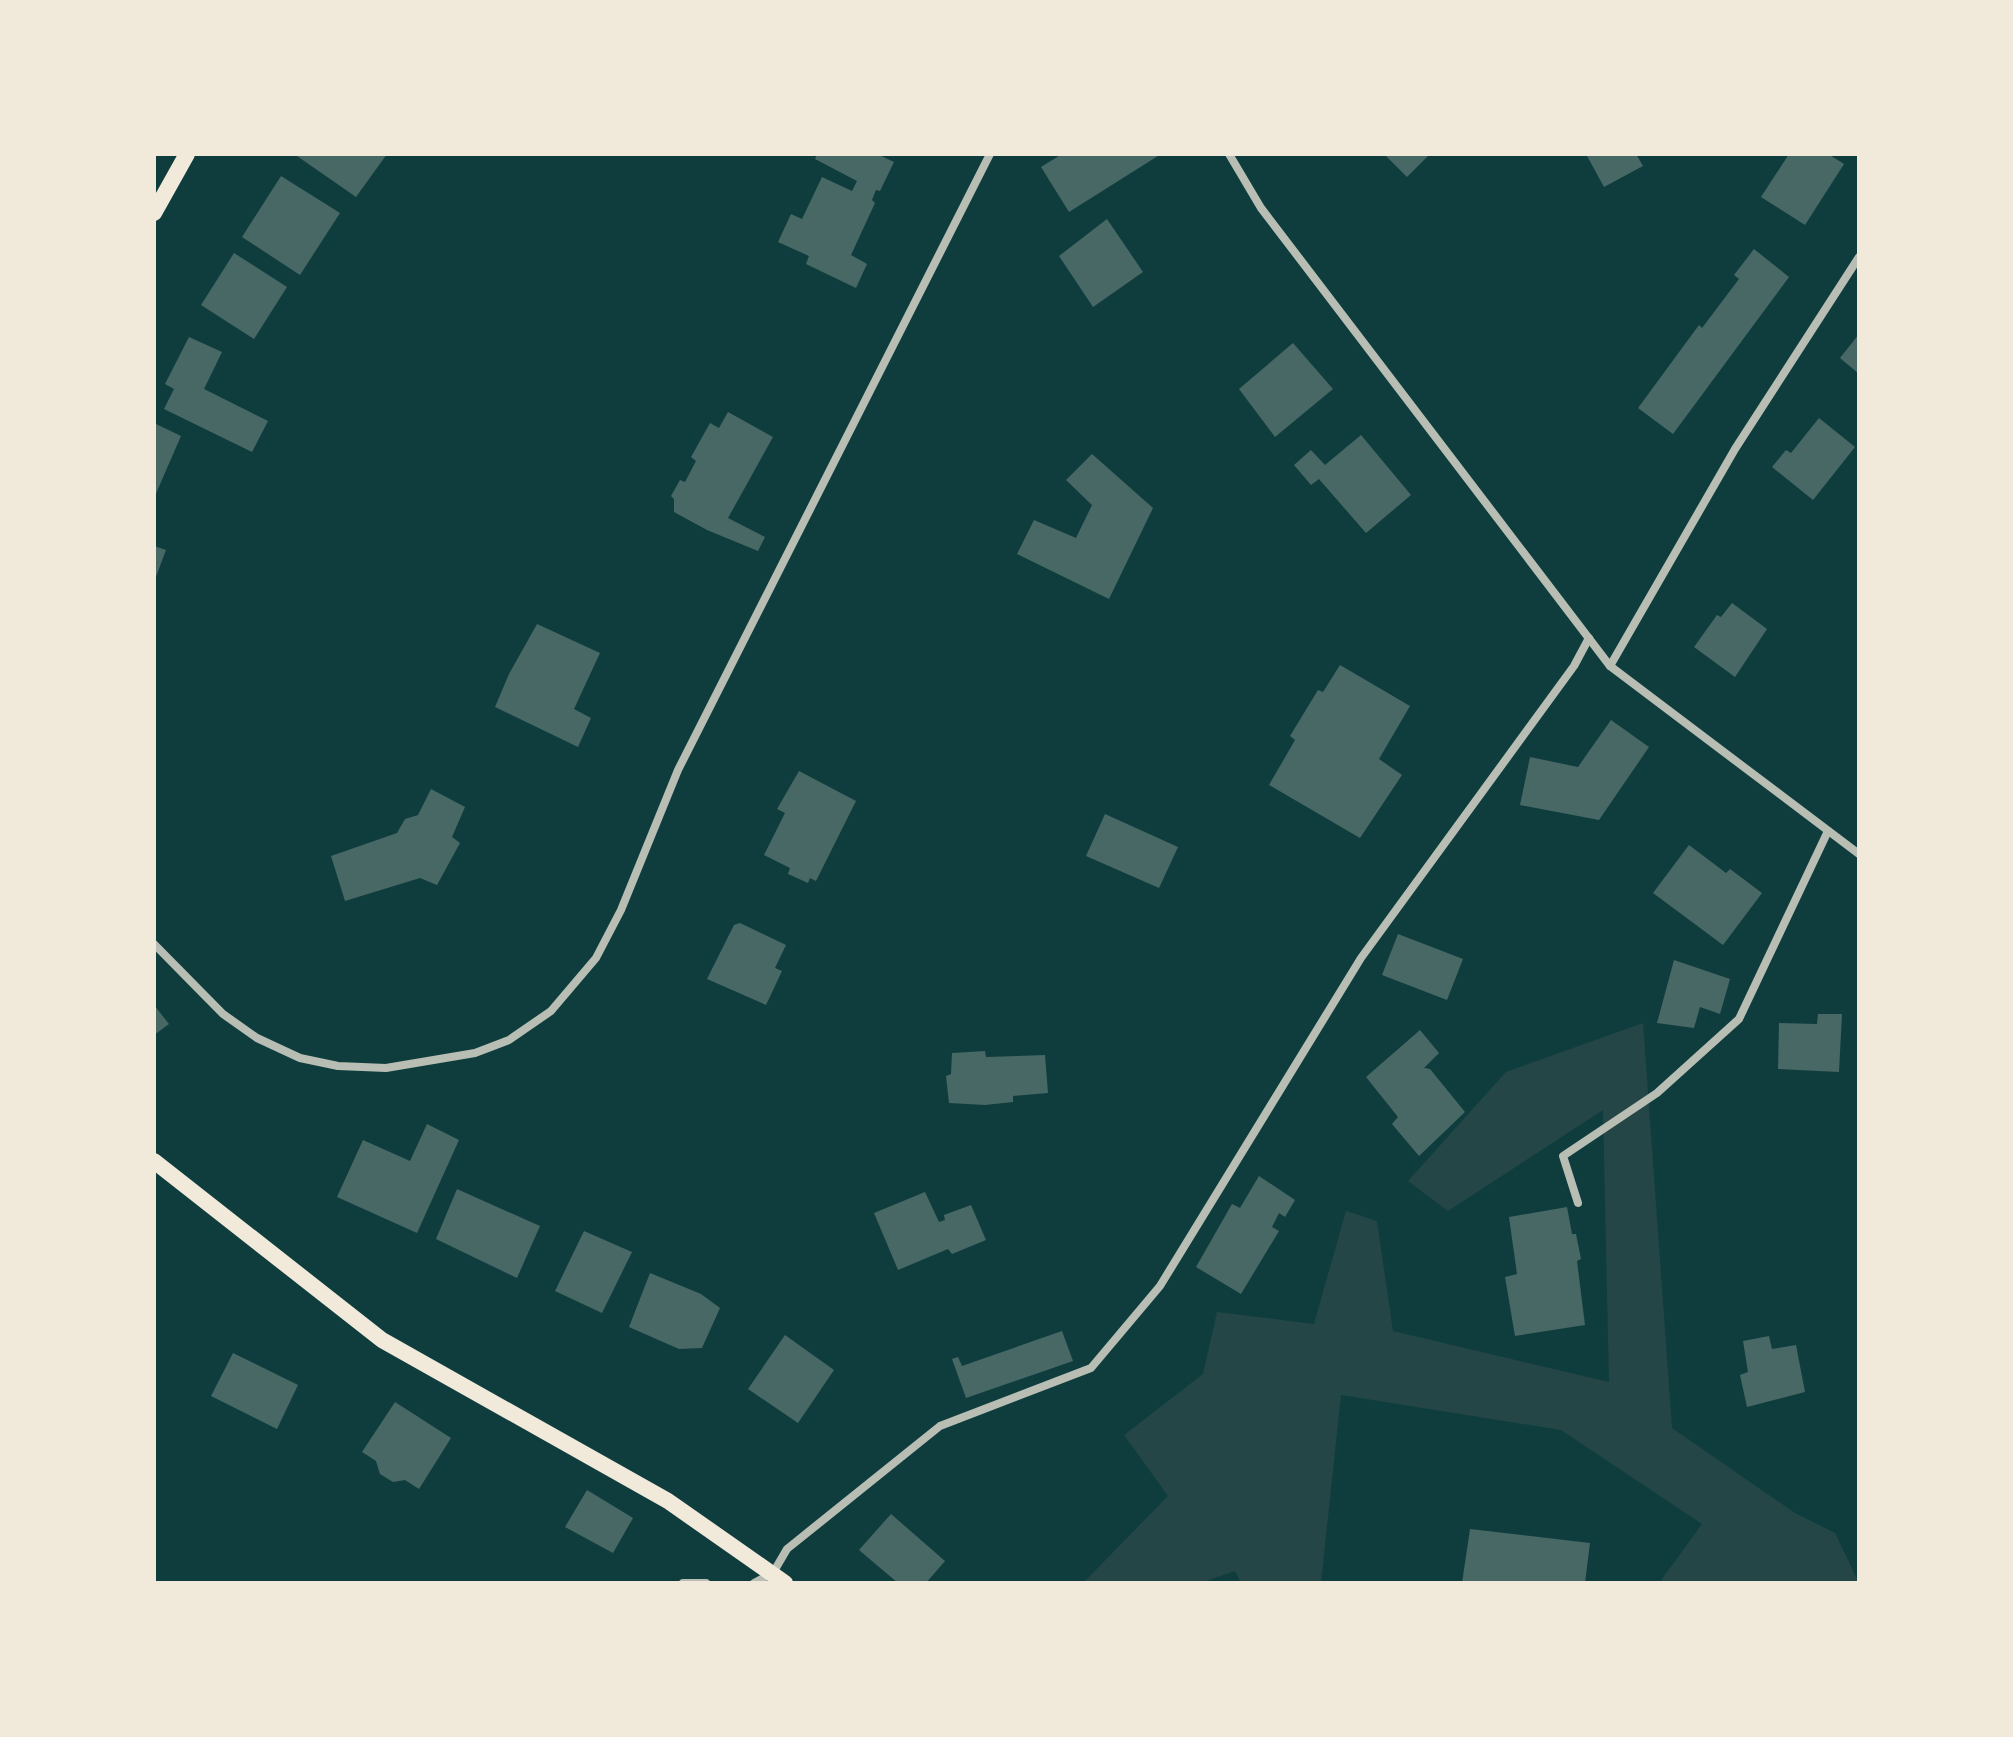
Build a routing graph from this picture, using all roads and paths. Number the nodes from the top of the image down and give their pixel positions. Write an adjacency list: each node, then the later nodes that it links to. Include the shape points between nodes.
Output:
1 (187, 154): 4 (main road)
2 (990, 154): 10 (street, via 678,770 621,910 596,958 551,1011 509,1040 475,1053 386,1068 338,1066 300,1058 257,1038 223,1014)
3 (1229, 154): 6 (street, via 1261,208)
4 (154, 213)
5 (1859, 257): 7 (street, via 1735,449)
6 (1589, 638): 7 (street); 13 (street, via 1574,666 1361,958 1160,1286 1091,1368 940,1426 787,1549)
7 (1610, 666): 8 (street)
8 (1828, 831): 9 (street); 12 (street, via 1739,1019 1657,1093 1563,1156)
9 (1859, 854)
10 (154, 944)
11 (154, 1161): 13 (main road, via 382,1340 668,1501)
12 (1578, 1203)
13 (779, 1578): 16 (street)
14 (683, 1583): 15 (street)
15 (706, 1583)
16 (754, 1583)

